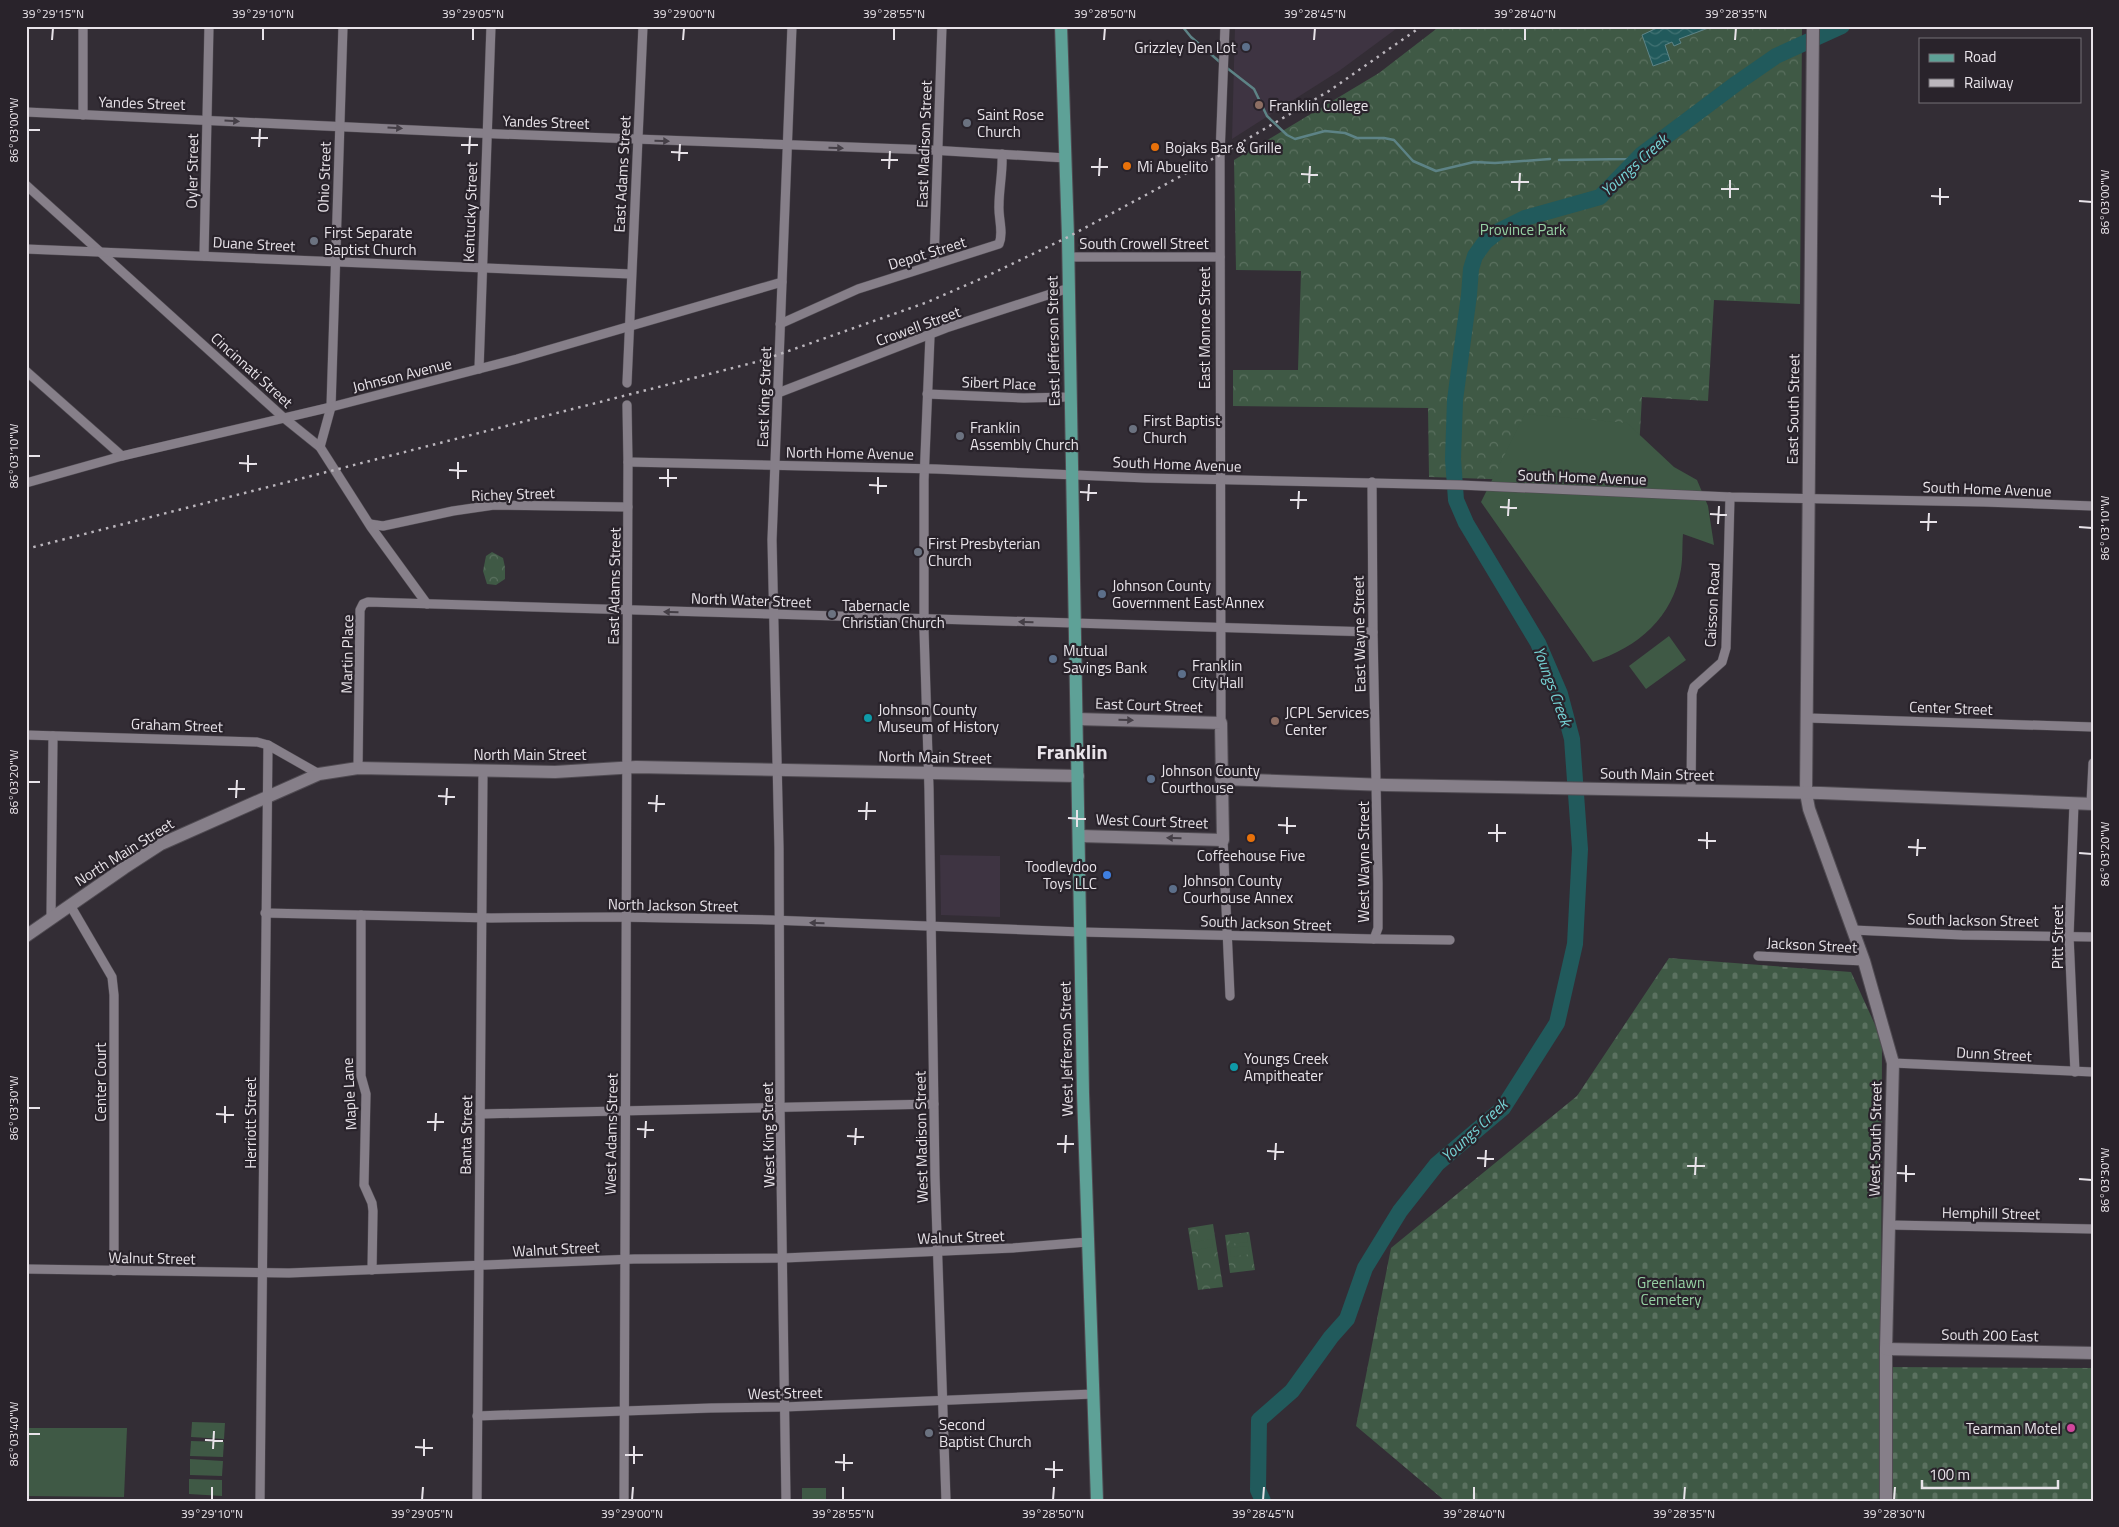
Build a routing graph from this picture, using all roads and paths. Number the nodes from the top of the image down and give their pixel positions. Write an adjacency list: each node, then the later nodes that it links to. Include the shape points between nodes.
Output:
1 (83, 26): 12 (street)
2 (209, 26): 13 (street, Oyler Street)
3 (343, 26): 14 (street, Ohio Street)
4 (491, 26): 15 (street, Kentucky Street)
5 (643, 26): 16 (street, East Adams Street)
6 (792, 26): 17 (street, East King Street)
7 (942, 26): 18 (street, East Madison Street)
8 (1061, 26): 20 (main road, East Jefferson Street)
9 (1225, 26): 26 (street, East Monroe Street)
10 (1813, 26): 55 (street, East South Street)
11 (26, 112): 12 (street, Yandes Street)
12 (83, 114): 13 (street, Yandes Street)
13 (207, 120): 14 (street, Yandes Street, one-way to 14); 24 (street, Oyler Street)
14 (340, 126): 15 (street, Yandes Street, one-way to 15); 27 (street, Ohio Street)
15 (487, 134): 16 (street, Yandes Street); 29 (street, Kentucky Street)
16 (638, 140): 17 (street, Yandes Street, one-way to 17); 30 (street, East Adams Street)
17 (787, 146): 18 (street, Yandes Street, one-way to 18); 31 (street, East King Street)
18 (938, 151): 19 (street, Yandes Street); 28 (street, East Madison Street)
19 (1002, 154): 20 (street, Yandes Street); 28 (street, Depot Street, via 999,244)
20 (1066, 158): 25 (main road, East Jefferson Street)
21 (26, 185): 23 (street, Cincinnati Street)
22 (26, 249): 23 (street, Duane Street)
23 (101, 253): 24 (street, Duane Street); 44 (street, Cincinnati Street)
24 (204, 256): 27 (street, Duane Street)
25 (1068, 257): 26 (street, South Crowell Street); 32 (main road, East Jefferson Street)
26 (1220, 257): 51 (street, East Monroe Street)
27 (335, 263): 29 (street, Duane Street); 43 (street, Ohio Street)
28 (934, 264): 33 (street, Depot Street, via 858,289)
29 (482, 269): 30 (street, Duane Street); 36 (street, Kentucky Street)
30 (631, 274): 34 (street, East Adams Street)
31 (782, 282): 33 (street, East King Street); 34 (street, Johnson Avenue)
32 (1069, 288): 35 (street, Crowell Street); 41 (main road, East Jefferson Street)
33 (780, 324): 39 (street, East King Street)
34 (629, 327): 36 (street, Johnson Avenue); 38 (street, East Adams Street)
35 (930, 336): 39 (street, Crowell Street); 40 (street)
36 (478, 369): 43 (street, Johnson Avenue)
37 (26, 371): 46 (street)
38 (627, 383)
39 (778, 393): 48 (street, East King Street)
40 (927, 394): 41 (street, Sibert Place); 49 (street)
41 (1070, 397): 50 (main road, East Jefferson Street)
42 (627, 405): 47 (street, East Adams Street)
43 (331, 407): 44 (street, Johnson Avenue); 45 (street, Ohio Street)
44 (284, 418): 45 (street, Cincinnati Street); 46 (street, Johnson Avenue)
45 (320, 447): 58 (street, Cincinnati Street)
46 (122, 456): 53 (street, Johnson Avenue)
47 (628, 462): 48 (street, North Home Avenue); 57 (street, East Adams Street)
48 (775, 465): 49 (street, North Home Avenue); 61 (street, East King Street)
49 (924, 469): 50 (street, North Home Avenue); 62 (street)
50 (1071, 473): 51 (street, South Home Avenue); 63 (main road, East Jefferson Street)
51 (1221, 480): 52 (street, South Home Avenue); 64 (street, East Monroe Street)
52 (1372, 482): 54 (street, South Home Avenue); 65 (street, East Wayne Street)
53 (26, 483)
54 (1730, 497): 55 (street, South Home Avenue); 83 (street, Caisson Road, via 1726,648 1722,662 1694,687 1692,694)
55 (1808, 498): 56 (street, South Home Avenue); 66 (street, East South Street)
56 (2093, 506)
57 (628, 507): 58 (street, Richey Street, via 494,505 383,526); 60 (street, East Adams Street)
58 (370, 524): 59 (street, Cincinnati Street)
59 (426, 604): 60 (street, North Water Street); 75 (street, Martin Place, via 368,602 361,607)
60 (627, 610): 61 (street, North Water Street, one-way to 60); 74 (street, East Adams Street)
61 (773, 615): 62 (street, North Water Street); 76 (street, East King Street)
62 (924, 618): 63 (street, North Water Street, one-way to 62); 78 (street)
63 (1074, 624): 64 (street, North Water Street); 67 (main road, East Jefferson Street)
64 (1222, 628): 65 (street, North Water Street); 68 (street, East Monroe Street)
65 (1373, 632): 82 (street, East Wayne Street)
66 (1808, 718): 69 (street, Center Street); 84 (street, East South Street)
67 (1077, 719): 68 (street, East Court Street, one-way to 68); 80 (main road, East Jefferson Street)
68 (1221, 723): 81 (street, East Monroe Street)
69 (2093, 727)
70 (26, 735): 71 (street, Graham Street)
71 (53, 736): 72 (street, Graham Street, via 236,741); 93 (street)
72 (268, 745): 79 (street, Graham Street); 85 (street, Herriott Street)
73 (2093, 764): 87 (street)
74 (627, 767): 76 (street, North Main Street); 77 (street, North Main Street, via 555,772); 95 (street, West Adams Street)
75 (358, 768): 77 (street, North Main Street); 79 (street, North Main Street)
76 (777, 769): 78 (street, North Main Street); 96 (street, West King Street)
77 (483, 770): 94 (street, Banta Street)
78 (927, 773): 80 (street, North Main Street); 97 (street, West Madison Street)
79 (319, 774): 85 (street, North Main Street)
80 (1078, 776): 88 (main road, West Jefferson Street)
81 (1221, 779): 82 (street, South Main Street); 89 (street, East Monroe Street)
82 (1376, 784): 83 (street, South Main Street); 104 (street, West Wayne Street, via 1378,928)
83 (1690, 791): 84 (street, South Main Street)
84 (1806, 793): 86 (street, South Main Street); 98 (street, West South Street)
85 (266, 796): 90 (street, North Main Street, via 161,844); 91 (street, Herriott Street)
86 (2074, 803): 87 (street, South Main Street); 102 (street, Pitt Street)
87 (2092, 804)
88 (1080, 836): 89 (street, West Court Street, one-way to 88); 99 (main road, West Jefferson Street)
89 (1223, 840): 100 (street)
90 (70, 905): 93 (street, North Main Street); 125 (street, Center Court, via 112,977)
91 (265, 913): 92 (street, North Jackson Street); 126 (street, Herriott Street)
92 (361, 915): 94 (street, North Jackson Street); 124 (street, Maple Lane, via 361,1076 366,1094 364,1178 373,1211)
93 (51, 918): 101 (street, North Main Street)
94 (482, 918): 95 (street, North Jackson Street); 115 (street, Banta Street)
95 (626, 918): 96 (street, North Jackson Street); 114 (street, West Adams Street)
96 (780, 921): 97 (street, North Jackson Street, one-way to 96); 113 (street, West King Street)
97 (930, 926): 99 (street, North Jackson Street); 112 (street, West Madison Street)
98 (1853, 930): 102 (street, South Jackson Street); 107 (street, West South Street)
99 (1081, 932): 100 (street, South Jackson Street); 118 (main road, West Jefferson Street)
100 (1228, 935): 104 (street, South Jackson Street); 108 (street)
101 (26, 936)
102 (2069, 936): 103 (street, South Jackson Street); 110 (street, Pitt Street)
103 (2093, 937)
104 (1374, 940): 105 (street, South Jackson Street)
105 (1450, 940)
106 (1758, 956): 107 (street, Jackson Street)
107 (1864, 961): 109 (street, West South Street)
108 (1230, 996)
109 (1893, 1062): 110 (street, Dunn Street); 116 (street, West South Street)
110 (2075, 1072): 111 (street, Dunn Street)
111 (2093, 1072)
112 (934, 1104): 113 (street); 119 (street, West Madison Street)
113 (780, 1107): 114 (street); 120 (street, West King Street)
114 (626, 1112): 115 (street); 121 (street, West Adams Street)
115 (480, 1114): 122 (street, Banta Street)
116 (1889, 1225): 117 (street, Hemphill Street); 127 (street, West South Street)
117 (2093, 1229)
118 (1087, 1242): 119 (street, Walnut Street); 129 (main road, West Jefferson Street)
119 (938, 1251): 120 (street, Walnut Street); 130 (street, West Madison Street)
120 (784, 1258): 121 (street, Walnut Street); 131 (street, West King Street)
121 (624, 1260): 122 (street, Walnut Street); 132 (street, West Adams Street)
122 (479, 1266): 124 (street, Walnut Street); 133 (street, Banta Street)
123 (26, 1269): 125 (street, Walnut Street)
124 (372, 1270): 126 (street, Walnut Street)
125 (114, 1271): 126 (street, Walnut Street)
126 (262, 1274): 134 (street, Herriott Street)
127 (1886, 1349): 128 (street, South 200 East); 140 (street, West South Street)
128 (2093, 1354)
129 (1093, 1394): 130 (street, West Street); 139 (main road, West Jefferson Street)
130 (943, 1401): 131 (street, West Street); 138 (street, West Madison Street)
131 (784, 1407): 132 (street, West Street); 137 (street, West King Street)
132 (625, 1411): 133 (street, West Street); 136 (street, West Adams Street)
133 (477, 1416): 135 (street, Banta Street)
134 (260, 1501)
135 (478, 1501)
136 (624, 1501)
137 (786, 1501)
138 (946, 1501)
139 (1097, 1501)
140 (1886, 1501)

